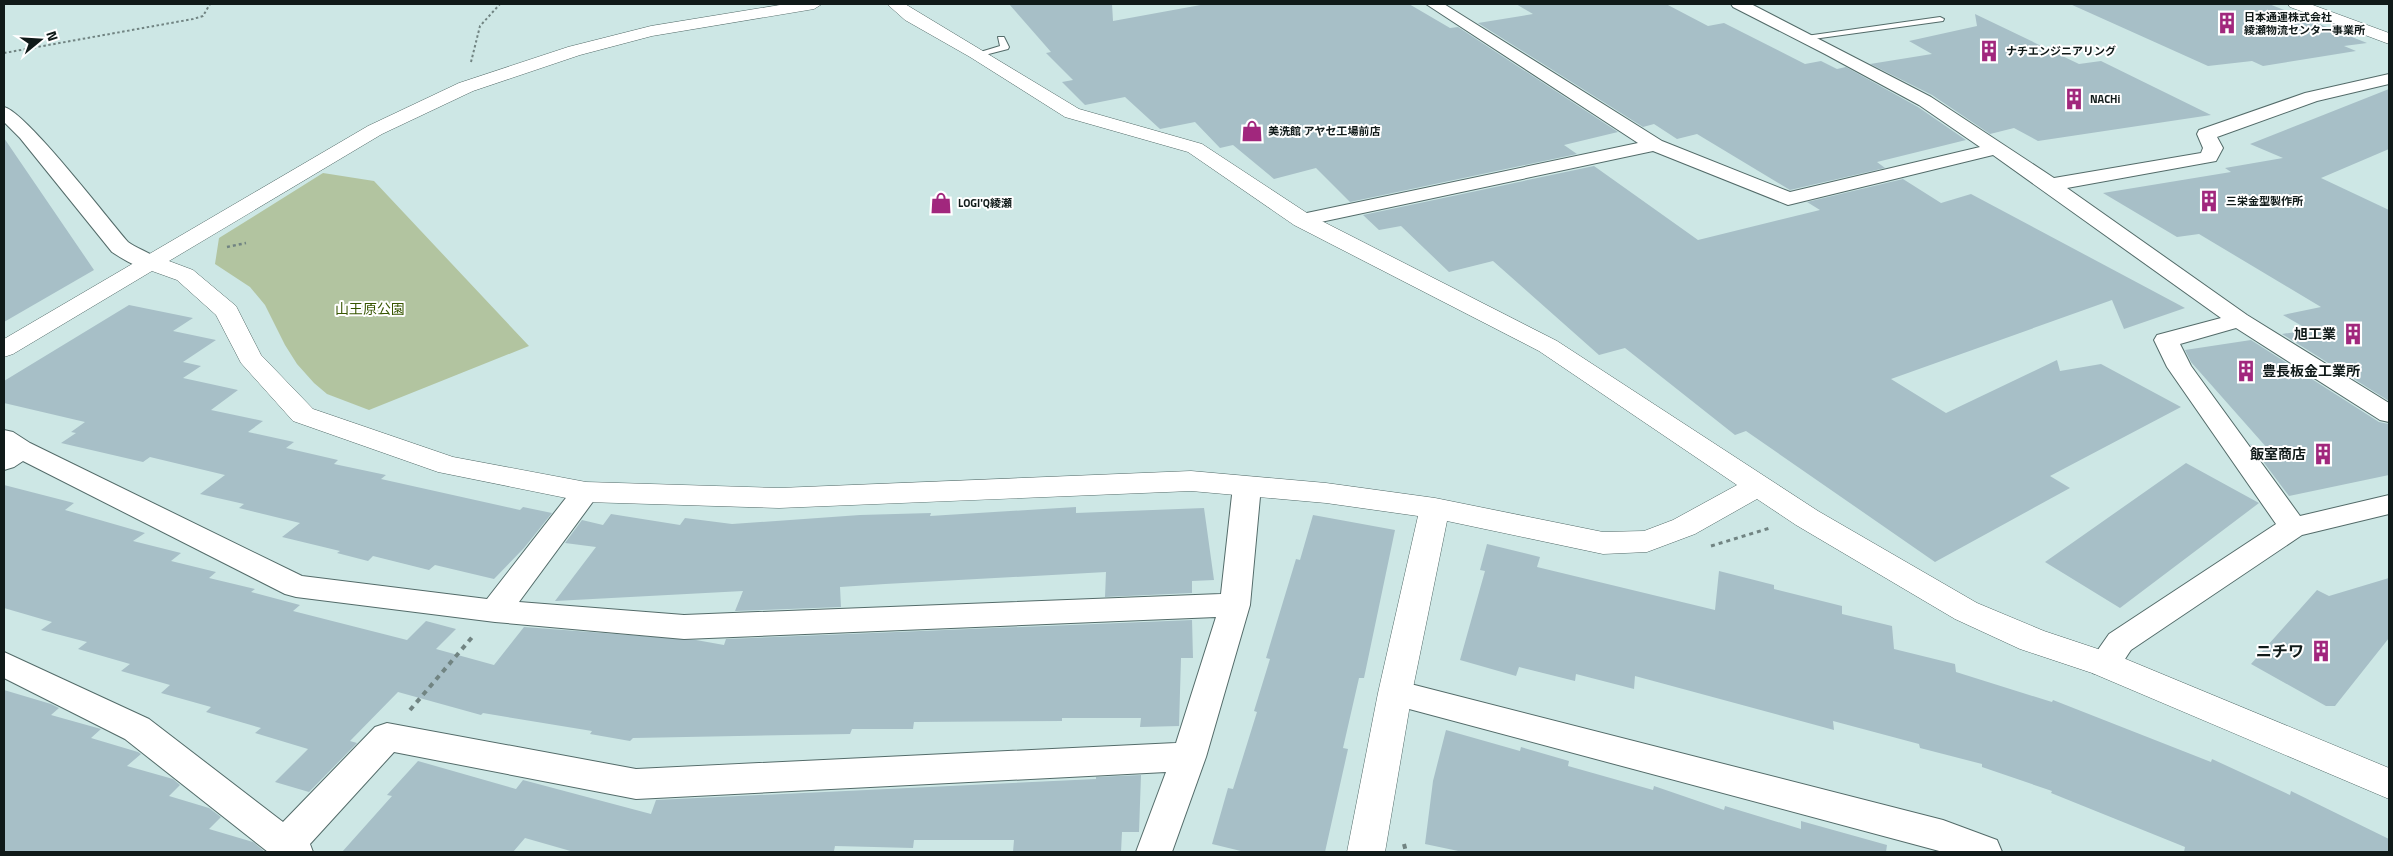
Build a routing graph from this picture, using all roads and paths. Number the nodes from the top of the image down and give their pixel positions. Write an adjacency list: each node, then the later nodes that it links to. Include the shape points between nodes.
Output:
1 (210, 4): 12 (path, via 203,16 193,19)
2 (500, 4): 15 (path, via 480,26)
3 (814, 4): 15 (street, via 651,31 574,50)
4 (895, 4): 13 (street)
5 (1434, 4): 19 (street)
6 (1738, 4): 9 (street)
7 (2296, 4): 11 (street)
8 (1940, 19): 9 (lane)
9 (1806, 38): 20 (street, via 1925,102)
10 (1001, 39): 13 (lane, via 1005,47)
11 (2389, 40)
12 (4, 53)
13 (980, 55): 22 (street, via 1072,113 1195,148)
14 (2389, 79): 21 (street, via 2310,97 2206,134 2213,148 2209,157)
15 (466, 87): 25 (street, via 375,130)
16 (4, 112): 17 (street)
17 (27, 134): 18 (street); 25 (street, via 120,247)
18 (4, 140)
19 (1655, 145): 20 (street, via 1788,199); 22 (street)
20 (1994, 149): 21 (street)
21 (2050, 185): 26 (street)
22 (1302, 220): 31 (street, via 1548,346)
23 (246, 243): 24 (path)
24 (218, 249)
25 (151, 263): 27 (street); 32 (street, via 190,278 227,311 250,358 303,415 448,465)
26 (2239, 320): 28 (street); 36 (street, via 2166,340 2179,367)
27 (4, 349)
28 (2389, 414)
29 (10, 449): 39 (street, via 296,586)
30 (1247, 486): 32 (street, via 1191,481 1096,483 779,498); 34 (street); 38 (street)
31 (1757, 486): 34 (street, via 1684,527 1647,541 1603,544); 41 (street, via 1966,611 2032,640)
32 (586, 492): 39 (street)
33 (2389, 505): 36 (street)
34 (1435, 508): 42 (street)
35 (1776, 526): 37 (path)
36 (2293, 527): 41 (street, via 2120,642)
37 (1703, 548)
38 (1235, 605): 39 (street, via 684,627); 44 (street)
39 (495, 611): 43 (path)
40 (4, 664): 46 (street, via 137,730)
41 (2104, 664): 45 (street)
42 (1395, 693): 48 (street); 49 (street, via 1943,836)
43 (387, 737): 44 (street, via 636,784); 46 (street)
44 (1189, 758): 47 (street)
45 (2389, 784)
46 (289, 849)
47 (1154, 852)
48 (1366, 852)
49 (1984, 852)

